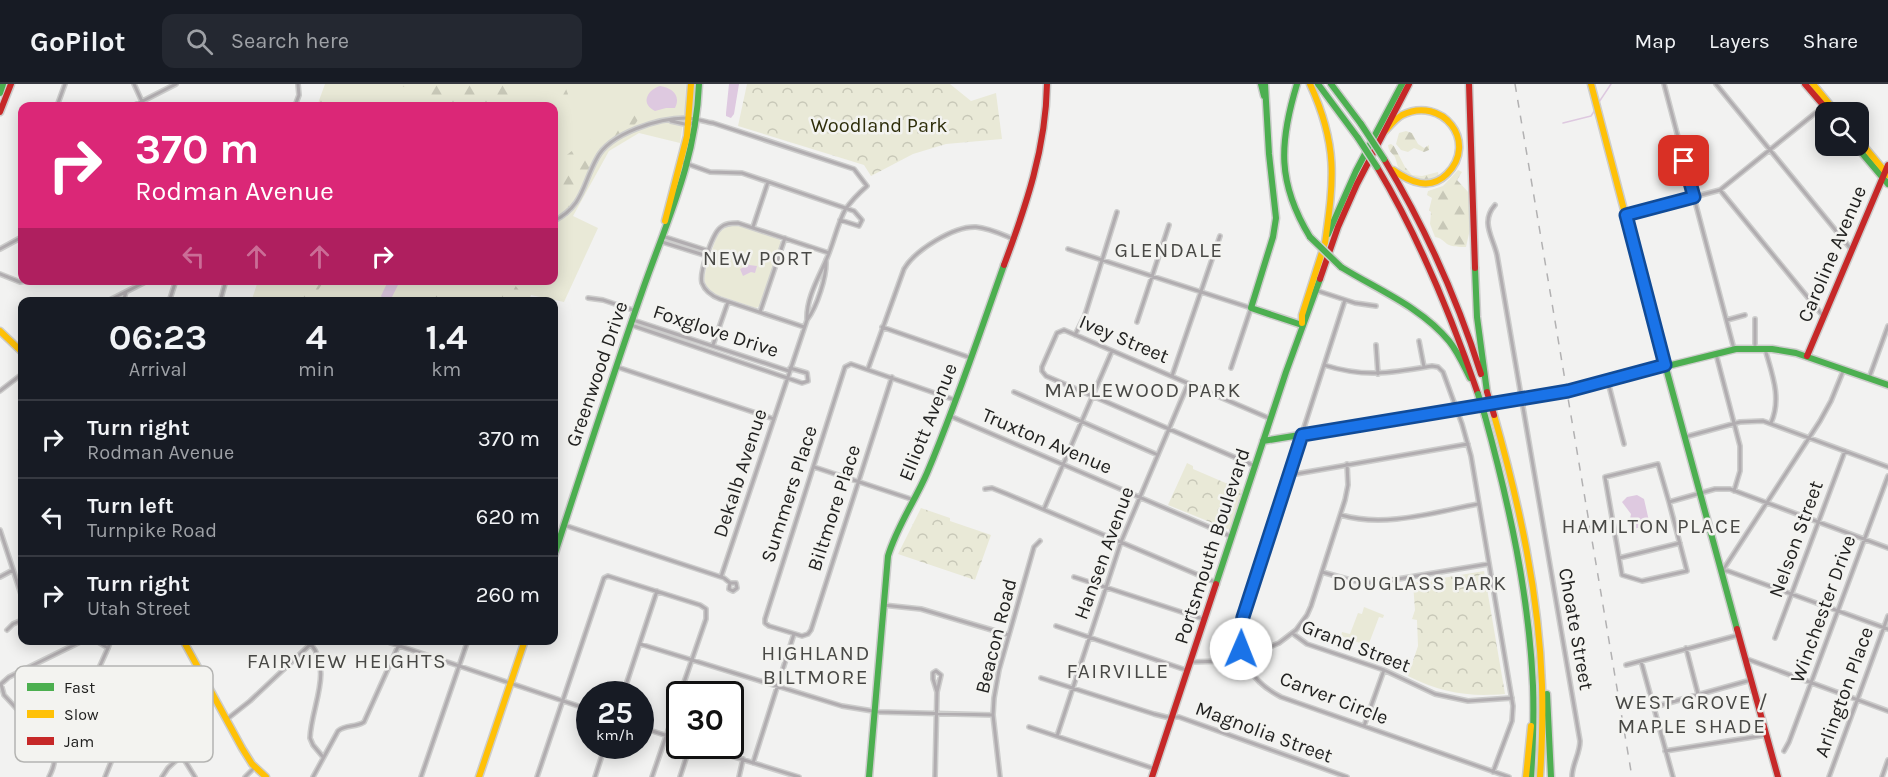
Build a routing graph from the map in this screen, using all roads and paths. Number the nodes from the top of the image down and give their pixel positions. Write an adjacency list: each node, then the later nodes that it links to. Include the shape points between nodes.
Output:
1 (3, 84): 23 (main road)
2 (10, 84): 29 (main road)
3 (65, 84): 24 (street)
4 (134, 84): 25 (street)
5 (176, 84): 25 (street)
6 (298, 84): 26 (street)
7 (691, 84): 32 (main road, Greenwood Drive)
8 (699, 84): 33 (main road, Greenwood Drive)
9 (1047, 84): 56 (main road, Elliott Avenue, via 1041,148)
10 (1263, 84): 79 (main road, via 1275,227)
11 (1297, 84): 126 (main road, bridge, via 1286,125 1284,173 1293,207 1310,237 1331,260 1432,323 1456,350)
12 (1310, 84): 58 (main road, via 1327,121 1333,153 1332,200)
13 (1318, 84): 126 (main road, bridge, via 1377,167 1415,233 1458,334)
14 (1331, 84): 39 (main road, bridge)
15 (1402, 84): 58 (main road, Portsmouth Boulevard, via 1356,171)
16 (1409, 84): 34 (main road, Portsmouth Boulevard)
17 (1469, 84): 125 (main road, via 1477,317)
18 (1591, 84): 48 (main road)
19 (1664, 84): 44 (street)
20 (1716, 84): 35 (street)
21 (1805, 84): 27 (main road)
22 (1813, 84): 28 (main road)
23 (0, 93)
24 (58, 102)
25 (142, 102)
26 (296, 102)
27 (1824, 102)
28 (1825, 102)
29 (0, 112)
30 (1815, 113): 35 (street)
31 (669, 120): 32 (street); 32 (street); 49 (street, via 646,125 605,147 574,207)
32 (689, 121): 33 (street); 33 (street); 38 (main road, Greenwood Drive)
33 (697, 121): 38 (main road, Greenwood Drive); 46 (street, Dekalb Avenue, via 714,123 854,169 867,186)
34 (1385, 131): 39 (main road, via 1404,114 1430,110 1447,118 1459,140 1455,167 1436,182 1412,183); 70 (main road, Portsmouth Boulevard, via 1347,206)
35 (1771, 150): 43 (street); 61 (street)
36 (1869, 152): 40 (main road)
37 (1868, 156): 40 (main road)
38 (685, 163): 41 (street); 54 (main road, Greenwood Drive)
39 (1389, 167): 125 (main road, via 1448,282)
40 (1886, 172): 42 (main road); 61 (main road, Caroline Avenue)
41 (768, 182): 46 (street); 52 (street)
42 (1888, 184)
43 (1720, 190): 44 (street); 83 (street)
44 (1694, 197): 48 (street); 85 (street)
45 (1495, 205): 128 (street, Choate Street, via 1487,225 1497,255)
46 (846, 208): 50 (street, Dekalb Avenue); 50 (street, via 856,212 862,222 858,226)
47 (1117, 212): 65 (street)
48 (1626, 215): 107 (main road)
49 (558, 219)
50 (840, 220): 63 (street, Dekalb Avenue)
51 (1169, 225): 67 (street)
52 (753, 227): 55 (street); 62 (street, via 723,225 715,233)
53 (1220, 236): 72 (street)
54 (661, 238): 62 (street); 64 (street); 80 (main road, Greenwood Drive)
55 (785, 238): 63 (street); 81 (street)
56 (1013, 238): 91 (street, via 970,227 919,251 904,269); 105 (main road, Elliott Avenue)
57 (18, 239): 59 (street)
58 (1325, 243): 88 (main road, Portsmouth Boulevard)
59 (0, 249)
60 (1068, 249): 65 (street)
61 (1851, 249): 83 (main road, Caroline Avenue)
62 (709, 251): 64 (street)
63 (829, 253): 90 (street, Dekalb Avenue)
64 (707, 256): 77 (street, via 701,279 704,287)
65 (1102, 260): 67 (street); 93 (street)
66 (0, 274): 68 (street)
67 (1152, 276): 72 (street); 87 (street)
68 (18, 281)
69 (139, 285): 71 (street)
70 (1315, 290): 76 (street); 88 (main road, Portsmouth Boulevard)
71 (126, 291): 73 (street); 74 (street)
72 (1201, 292): 79 (street); 115 (street)
73 (115, 297)
74 (124, 297)
75 (588, 298): 80 (street)
76 (1345, 300): 78 (street); 106 (street, Carver Circle)
77 (728, 302): 81 (street); 96 (street)
78 (1376, 306)
79 (1251, 308): 88 (main road); 110 (street)
80 (636, 311): 86 (main road, Greenwood Drive)
81 (760, 312): 90 (street)
82 (1745, 315): 85 (street)
83 (1823, 316): 104 (main road, Caroline Avenue)
84 (1755, 319): 98 (street)
85 (1727, 320): 100 (street)
86 (632, 322): 96 (street, Foxglove Drive); 102 (street, Foxglove Drive); 108 (main road, Greenwood Drive)
87 (1137, 322)
88 (1302, 325): 133 (main road, Portsmouth Boulevard)
89 (1888, 326): 119 (street)
90 (804, 327): 111 (street, Dekalb Avenue)
91 (882, 327): 105 (street); 112 (street)
92 (0, 331): 97 (main road)
93 (1075, 335): 101 (street, Ivey Street); 127 (street, Ivey Street, via 1064,330 1057,333 1042,371)
94 (1419, 341): 109 (street)
95 (1376, 345): 114 (street)
96 (713, 346): 102 (street); 111 (street, Foxglove Drive)
97 (18, 348)
98 (1755, 348): 99 (main road); 100 (main road)
99 (1765, 348): 104 (main road); 135 (street, via 1777,396)
100 (1734, 349): 103 (main road)
101 (1112, 351): 115 (street, Ivey Street); 127 (street)
102 (711, 352): 117 (street, Foxglove Drive)
103 (1715, 352): 107 (main road); 136 (street)
104 (1808, 356): 113 (main road)
105 (970, 358): 129 (main road, Elliott Avenue)
106 (1324, 365): 114 (street); 138 (street, Carver Circle)
107 (1665, 365): 120 (main road); 139 (main road)
108 (617, 367): 132 (street); 165 (main road, Greenwood Drive)
109 (1424, 367): 114 (street); 130 (street, via 1435,366 1443,372)
110 (1231, 368)
111 (790, 369): 117 (street, Dekalb Avenue); 117 (street, via 807,373 808,380 802,383)
112 (868, 369): 118 (street, Summers Place); 148 (street, Summers Place, via 851,364 845,367)
113 (1844, 369): 119 (main road); 140 (street)
114 (1378, 374)
115 (1172, 376): 121 (street, Ivey Street)
116 (18, 377): 123 (street)
117 (787, 377): 132 (street, Dekalb Avenue)
118 (892, 377): 129 (street, Summers Place); 153 (street, Biltmore Place)
119 (1869, 378): 122 (main road)
120 (1607, 381): 128 (main road); 143 (street)
121 (1189, 384): 133 (street, Ivey Street); 137 (street, Hansen Avenue)
122 (1888, 386)
123 (0, 391)
124 (1014, 392): 134 (street)
125 (1487, 392): 201 (main road, bridge, via 1525,540)
126 (1478, 394): 248 (main road, bridge, via 1507,498 1522,579)
127 (1093, 396): 134 (street); 137 (street)
128 (1521, 399): 130 (main road); 302 (street, Choate Street, via 1580,741)
129 (955, 400): 131 (main road, Elliott Avenue)
130 (1457, 409): 138 (main road); 142 (street)
131 (949, 416): 147 (street, Truxton Avenue); 158 (main road, Elliott Avenue)
132 (774, 419): 180 (street, Dekalb Avenue)
133 (1271, 419): 141 (main road, Portsmouth Boulevard)
134 (1082, 421): 145 (street); 147 (street)
135 (1770, 423): 136 (street); 140 (street)
136 (1734, 424): 139 (street); 155 (street, via 1741,454)
137 (1169, 429): 145 (street, Hansen Avenue); 149 (street)
138 (1302, 435): 141 (main road); 151 (street, Carver Circle)
139 (1685, 437): 156 (main road)
140 (1809, 438): 144 (street); 160 (street)
141 (1263, 441): 149 (main road, Portsmouth Boulevard)
142 (1468, 444): 146 (street); 161 (street)
143 (1624, 444)
144 (1845, 451): 150 (street); 164 (street, Nelson Street)
145 (1158, 454): 157 (street, Hansen Avenue)
146 (1347, 464): 151 (street); 163 (street, via 1348,485)
147 (1064, 465): 157 (street, Truxton Avenue); 162 (street)
148 (814, 466): 153 (street); 197 (street, Summers Place, via 765,619 769,626)
149 (1255, 466): 167 (main road, Portsmouth Boulevard)
150 (1888, 467)
151 (1289, 475): 215 (street, Carver Circle, via 1243,617)
152 (1888, 476): 168 (street, Winchester Drive)
153 (858, 482): 158 (street); 197 (street, Biltmore Place, via 811,630 805,635)
154 (985, 489): 162 (street, via 992,488)
155 (1734, 491): 156 (street, via 1720,488); 160 (street)
156 (1700, 493): 159 (street); 177 (main road)
157 (1140, 497): 167 (street, Truxton Avenue); 170 (street, Hansen Avenue)
158 (914, 500): 188 (main road, Elliott Avenue, via 891,545)
159 (1669, 502): 171 (street); 174 (street, via 1658,464 1605,477)
160 (1767, 503): 164 (street); 177 (street)
161 (1478, 504): 163 (street, via 1383,521); 175 (street)
162 (1044, 509): 170 (street)
163 (1341, 515): 178 (street)
164 (1818, 522): 168 (street); 187 (street, Nelson Street)
165 (564, 525): 172 (main road, Greenwood Drive); 180 (street)
166 (0, 530): 176 (street)
167 (1232, 537): 183 (main road, Portsmouth Boulevard)
168 (1865, 539): 173 (street); 189 (street, Winchester Drive)
169 (1040, 541): 199 (street, Beacon Road, via 1034,547)
170 (1121, 542): 183 (street); 185 (street, Hansen Avenue)
171 (1680, 543): 174 (street); 174 (street, via 1687,571 1642,581 1622,575)
172 (558, 544)
173 (1888, 548)
174 (1619, 558)
175 (1488, 564): 178 (street, via 1374,583); 239 (street)
176 (13, 570): 179 (street); 184 (street)
177 (1722, 571): 187 (street); 198 (main road)
178 (1322, 572): 196 (street, via 1307,615)
179 (0, 577)
180 (721, 577): 182 (street)
181 (1074, 578): 185 (street)
182 (730, 583)
183 (1217, 583): 191 (main road, Portsmouth Boulevard)
184 (18, 585)
185 (1105, 588): 191 (street); 200 (street, Hansen Avenue)
186 (657, 591): 203 (street); 217 (street, via 706,609); 241 (street, via 612,576 604,579)
187 (1792, 594): 189 (street); 202 (street, Nelson Street)
188 (883, 604): 199 (street, via 921,609); 246 (main road, Elliott Avenue)
189 (1838, 611): 194 (street); 233 (street, Winchester Drive)
190 (1888, 616): 194 (street, Arlington Place)
191 (1205, 620): 219 (main road, Portsmouth Boulevard)
192 (18, 622): 195 (street)
193 (1056, 626): 200 (street)
194 (1886, 629): 240 (street, Arlington Place)
195 (7, 630)
196 (1292, 633): 215 (street, Grand Street, via 1273,646); 226 (street, Grand Street, via 1307,644)
197 (795, 634): 234 (street)
198 (1739, 634): 214 (street); 216 (main road)
199 (1010, 635): 249 (street, Beacon Road, via 996,684)
200 (1089, 638): 225 (street); 235 (street, Hansen Avenue)
201 (1540, 638): 300 (main road); 301 (main road)
202 (1775, 638)
203 (640, 644): 217 (street); 230 (street)
204 (74, 645): 221 (street)
205 (103, 645): 213 (street)
206 (109, 645): 213 (street)
207 (186, 645): 223 (main road)
208 (310, 645): 251 (street)
209 (314, 645): 260 (street, via 321,678 310,738)
210 (466, 645): 224 (street)
211 (523, 645): 232 (main road)
212 (398, 646): 224 (street); 260 (street, via 364,722 341,728)
213 (108, 648): 222 (street)
214 (1686, 648): 218 (street); 237 (street)
215 (1243, 655): 219 (street, Grand Street, via 1214,662); 252 (street, Carver Circle, via 1254,677 1272,692)
216 (1745, 658): 229 (main road); 233 (street)
217 (692, 660): 231 (street); 234 (street)
218 (1641, 661): 220 (street); 244 (street)
219 (1191, 662): 225 (main road, Portsmouth Boulevard)
220 (1626, 665)
221 (31, 666)
222 (100, 666)
223 (197, 666)
224 (459, 666): 232 (street); 282 (street)
225 (1188, 670): 250 (main road, Portsmouth Boulevard)
226 (1384, 670): 239 (street, Grand Street, via 1447,697 1468,701); 252 (street)
227 (15, 674): 243 (street, via 1,684 4,695)
228 (1041, 678): 235 (street, Magnolia Street)
229 (1751, 680): 237 (street); 255 (main road)
230 (627, 681)
231 (685, 681)
232 (511, 683): 241 (street); 283 (main road)
233 (1811, 683): 240 (street); 259 (street, Winchester Drive)
234 (778, 687): 246 (street); 269 (street)
235 (1073, 688): 250 (street, Magnolia Street); 257 (street, Hansen Avenue)
236 (936, 692): 236 (street, via 933,679 936,671 941,675); 247 (street)
237 (1698, 694): 244 (street)
238 (213, 696): 251 (main road)
239 (1512, 698): 274 (street, via 1512,721)
240 (1858, 700): 245 (street); 305 (street, Arlington Place)
241 (562, 701): 242 (street); 284 (street)
242 (576, 706)
243 (15, 707)
244 (1654, 707): 258 (street)
245 (1888, 711)
246 (875, 712): 247 (street); 291 (main road, Elliott Avenue)
247 (936, 714): 249 (street); 292 (street)
248 (1534, 714): 298 (main road); 299 (main road)
249 (993, 715): 293 (street, Beacon Road)
250 (1172, 717): 272 (main road, Portsmouth Boulevard); 273 (street, Magnolia Street)
251 (226, 720): 270 (main road)
252 (1364, 726): 274 (street, Carver Circle)
253 (1029, 728): 257 (street)
254 (654, 732): 256 (street)
255 (1766, 735): 258 (street); 304 (main road)
256 (666, 736): 286 (street)
257 (1057, 736): 272 (street)
258 (1665, 751): 303 (street)
259 (1784, 751)
260 (323, 757): 281 (street)
261 (601, 759): 285 (street)
262 (686, 759): 287 (street)
263 (743, 759): 269 (street); 288 (street)
264 (1888, 760): 306 (street)
265 (54, 762): 275 (street)
266 (111, 762): 276 (street)
267 (174, 762): 277 (street)
268 (185, 762): 278 (street)
269 (753, 763): 271 (street)
270 (255, 768): 279 (street); 280 (main road)
271 (774, 769): 289 (street); 290 (street)
272 (1155, 769): 294 (main road, Portsmouth Boulevard)
273 (1326, 770): 295 (street); 296 (street, Magnolia Street)
274 (1493, 772): 297 (street, Carver Circle)
275 (50, 777)
276 (105, 777)
277 (162, 777)
278 (195, 777)
279 (245, 777)
280 (267, 777)
281 (312, 777)
282 (422, 777)
283 (479, 777)
284 (537, 777)
285 (595, 777)
286 (652, 777)
287 (680, 777)
288 (739, 777)
289 (773, 777)
290 (800, 777)
291 (869, 777)
292 (935, 777)
293 (1000, 777)
294 (1152, 777)
295 (1324, 777)
296 (1347, 777)
297 (1509, 777)
298 (1526, 777)
299 (1531, 777)
300 (1540, 777)
301 (1551, 777)
302 (1572, 777)
303 (1673, 777)
304 (1778, 777)
305 (1829, 777)
306 (1882, 777)

